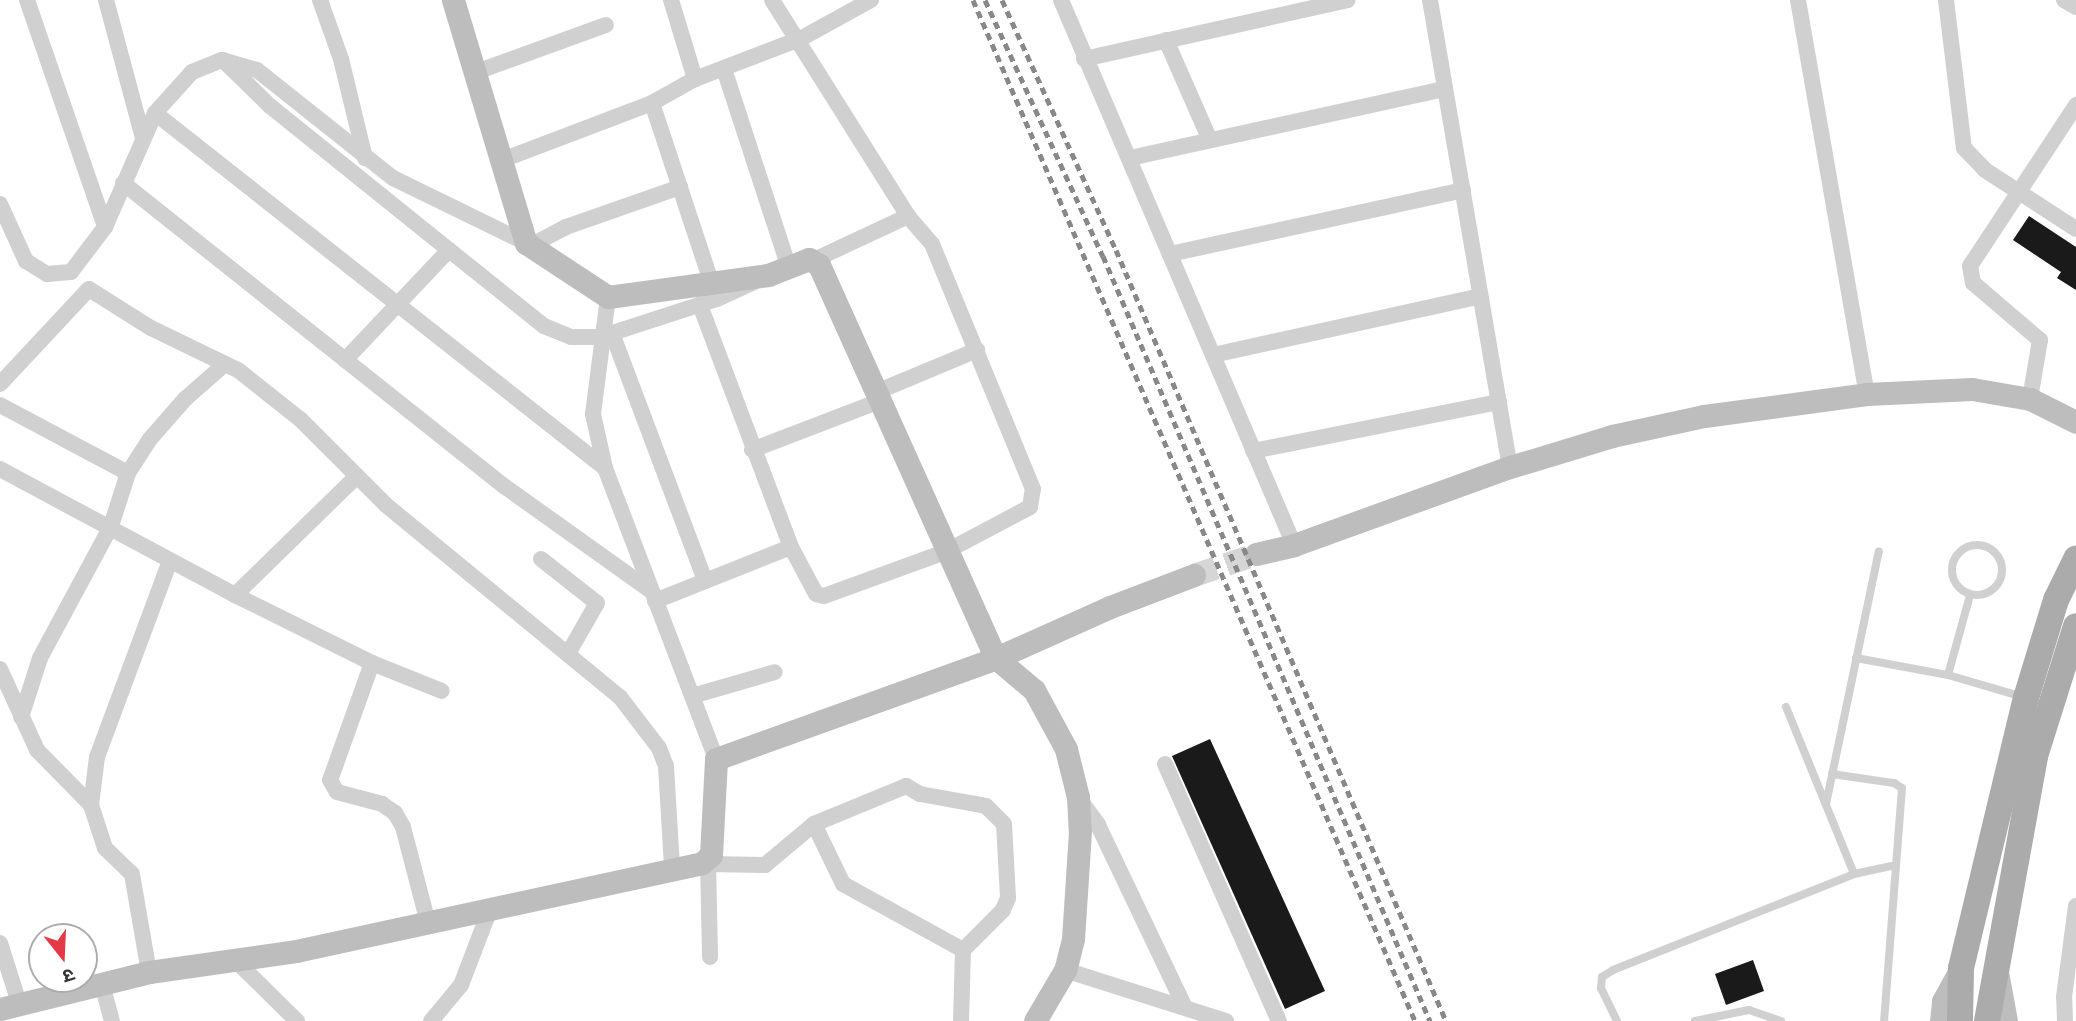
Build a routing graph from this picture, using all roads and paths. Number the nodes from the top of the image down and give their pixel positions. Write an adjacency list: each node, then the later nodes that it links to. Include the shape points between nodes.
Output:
1 (27, 0): 38 (street)
2 (106, 0): 27 (street)
3 (320, 0): 29 (street, via 341,59)
4 (453, 0): 21 (street)
5 (671, 0): 22 (street)
6 (772, 0): 16 (street, via 781,20)
7 (871, 0): 16 (street)
8 (1061, 0): 18 (street)
9 (1347, 0): 17 (street)
10 (1430, 0): 23 (street)
11 (1798, 0): 58 (street)
12 (1946, 0): 35 (street, via 1959,135 1974,161)
13 (2064, 0): 14 (street)
14 (2076, 7)
15 (606, 25): 21 (street)
16 (800, 39): 20 (street); 37 (street)
17 (1166, 40): 18 (street); 28 (street)
18 (1084, 59): 30 (street)
19 (222, 60): 26 (street, via 192,72); 29 (street, via 257,70); 41 (street, via 270,106)
20 (724, 69): 22 (street); 45 (street)
21 (476, 72): 31 (street)
22 (695, 79): 24 (street)
23 (1445, 89): 28 (street); 34 (street)
24 (652, 103): 31 (street); 33 (street)
25 (2076, 105): 35 (street)
26 (155, 113): 27 (street); 50 (street)
27 (143, 138): 32 (street)
28 (1209, 138): 30 (street)
29 (365, 158): 40 (street, via 393,178)
30 (1130, 158): 42 (street)
31 (502, 160): 40 (street)
32 (123, 183): 38 (street); 55 (street)
33 (680, 187): 40 (street); 47 (street)
34 (1463, 190): 42 (street); 48 (street)
35 (2016, 191): 39 (street); 60 (street, via 1970,266 1970,275 2039,340)
36 (0, 204): 44 (street, via 26,261 47,274)
37 (908, 216): 43 (street); 53 (street, via 932,244)
38 (105, 227): 44 (street)
39 (2076, 229)
40 (528, 244): 49 (street)
41 (449, 250): 50 (street); 52 (street, via 556,334)
42 (1170, 254): 54 (street)
43 (814, 260): 45 (street); 59 (street)
44 (71, 272): 46 (street)
45 (778, 272): 47 (street)
46 (89, 289): 56 (street, via 151,328); 57 (street)
47 (714, 292): 49 (street); 51 (street)
48 (1481, 296): 54 (street); 61 (street)
49 (608, 298): 52 (street)
50 (394, 304): 55 (street); 67 (street)
51 (700, 305): 52 (street); 64 (street)
52 (606, 335): 67 (street, via 593,414); 81 (street)
53 (977, 351): 59 (street); 75 (street, via 1034,499 1030,508)
54 (1213, 355): 65 (street)
55 (345, 360): 83 (street)
56 (225, 364): 69 (street, via 185,399 150,439); 70 (street, via 301,420)
57 (0, 384)
58 (1867, 394): 60 (street, via 1972,389); 66 (street, via 1657,425)
59 (876, 397): 64 (street); 75 (street)
60 (2030, 399): 63 (street)
61 (1499, 402): 65 (street); 66 (street)
62 (0, 405): 69 (street)
63 (2076, 422)
64 (752, 450): 73 (street)
65 (1253, 451): 72 (street)
66 (1510, 467): 72 (street)
67 (605, 468): 83 (street)
68 (0, 469): 71 (street)
69 (128, 474): 71 (street)
70 (356, 477): 82 (street); 86 (street, via 464,571)
71 (111, 526): 79 (street); 97 (street, via 40,657)
72 (1294, 545): 76 (street)
73 (791, 547): 75 (street, via 810,589 824,596); 81 (street)
74 (1879, 551): 88 (lane)
75 (945, 552): 87 (street)
76 (1256, 554)
77 (541, 559): 86 (street, via 597,603)
78 (2076, 559): 95 (main road, via 2056,600)
79 (170, 561): 82 (street); 103 (street, via 97,757)
80 (1195, 575): 87 (street)
81 (705, 581): 83 (street)
82 (235, 595): 89 (street)
83 (652, 595): 94 (street)
84 (1970, 595): 84 (lane, via 1956,585 1951,569 1958,553 1982,545 1997,554 2001,577 1986,594); 92 (lane)
85 (2076, 626): 124 (main road, via 2035,756 1997,970)
86 (569, 652): 106 (street, via 620,696 659,748 669,783)
87 (996, 658): 98 (street); 101 (street, via 1034,690 1051,716 1066,749)
88 (1856, 658): 92 (lane); 100 (lane)
89 (372, 663): 93 (street); 111 (street, via 330,780 337,792 382,804 395,813 403,827)
90 (0, 669): 97 (street)
91 (775, 672): 94 (street)
92 (1948, 675): 95 (lane)
93 (442, 691)
94 (692, 696): 98 (street)
95 (2026, 698): 116 (main road)
96 (1786, 707): 102 (lane)
97 (21, 717): 103 (street, via 37,750)
98 (716, 759): 105 (street)
99 (1166, 764): 131 (street)
100 (1832, 774): 102 (lane); 107 (lane, via 1902,788)
101 (1078, 797): 117 (street, via 1073,939); 122 (street, via 1098,825)
102 (1826, 803): 108 (lane)
103 (91, 805): 118 (street, via 105,848 132,874)
104 (814, 824): 105 (street, via 765,865); 113 (street, via 843,884); 113 (street, via 906,786 920,794 986,806 997,814 1004,824 1008,898 1003,910)
105 (708, 862): 106 (street); 114 (street)
106 (672, 866): 110 (street)
107 (1893, 866): 108 (lane); 135 (lane)
108 (1854, 873): 132 (lane, via 1602,977 1601,988)
109 (2076, 906): 120 (street)
110 (490, 909): 111 (street); 127 (street, via 461,985)
111 (428, 923): 115 (street, via 296,951)
112 (0, 943): 121 (street)
113 (964, 950): 128 (street)
114 (710, 957)
115 (233, 958): 118 (street); 126 (street)
116 (1961, 968): 123 (main road); 136 (street, via 1943,1001)
117 (1065, 970): 122 (street); 129 (street)
118 (149, 972): 119 (street)
119 (102, 984): 121 (street); 125 (street)
120 (2070, 995): 137 (street)
121 (9, 1006)
122 (1185, 1007): 130 (street)
123 (1960, 1012)
124 (1994, 1018)
125 (112, 1021)
126 (297, 1021)
127 (431, 1021)
128 (961, 1021)
129 (1035, 1021)
130 (1226, 1021)
131 (1279, 1021)
132 (1617, 1021)
133 (1695, 1021): 134 (lane, via 1749,1010)
134 (1781, 1021)
135 (1884, 1021)
136 (1941, 1021)
137 (2065, 1021)

